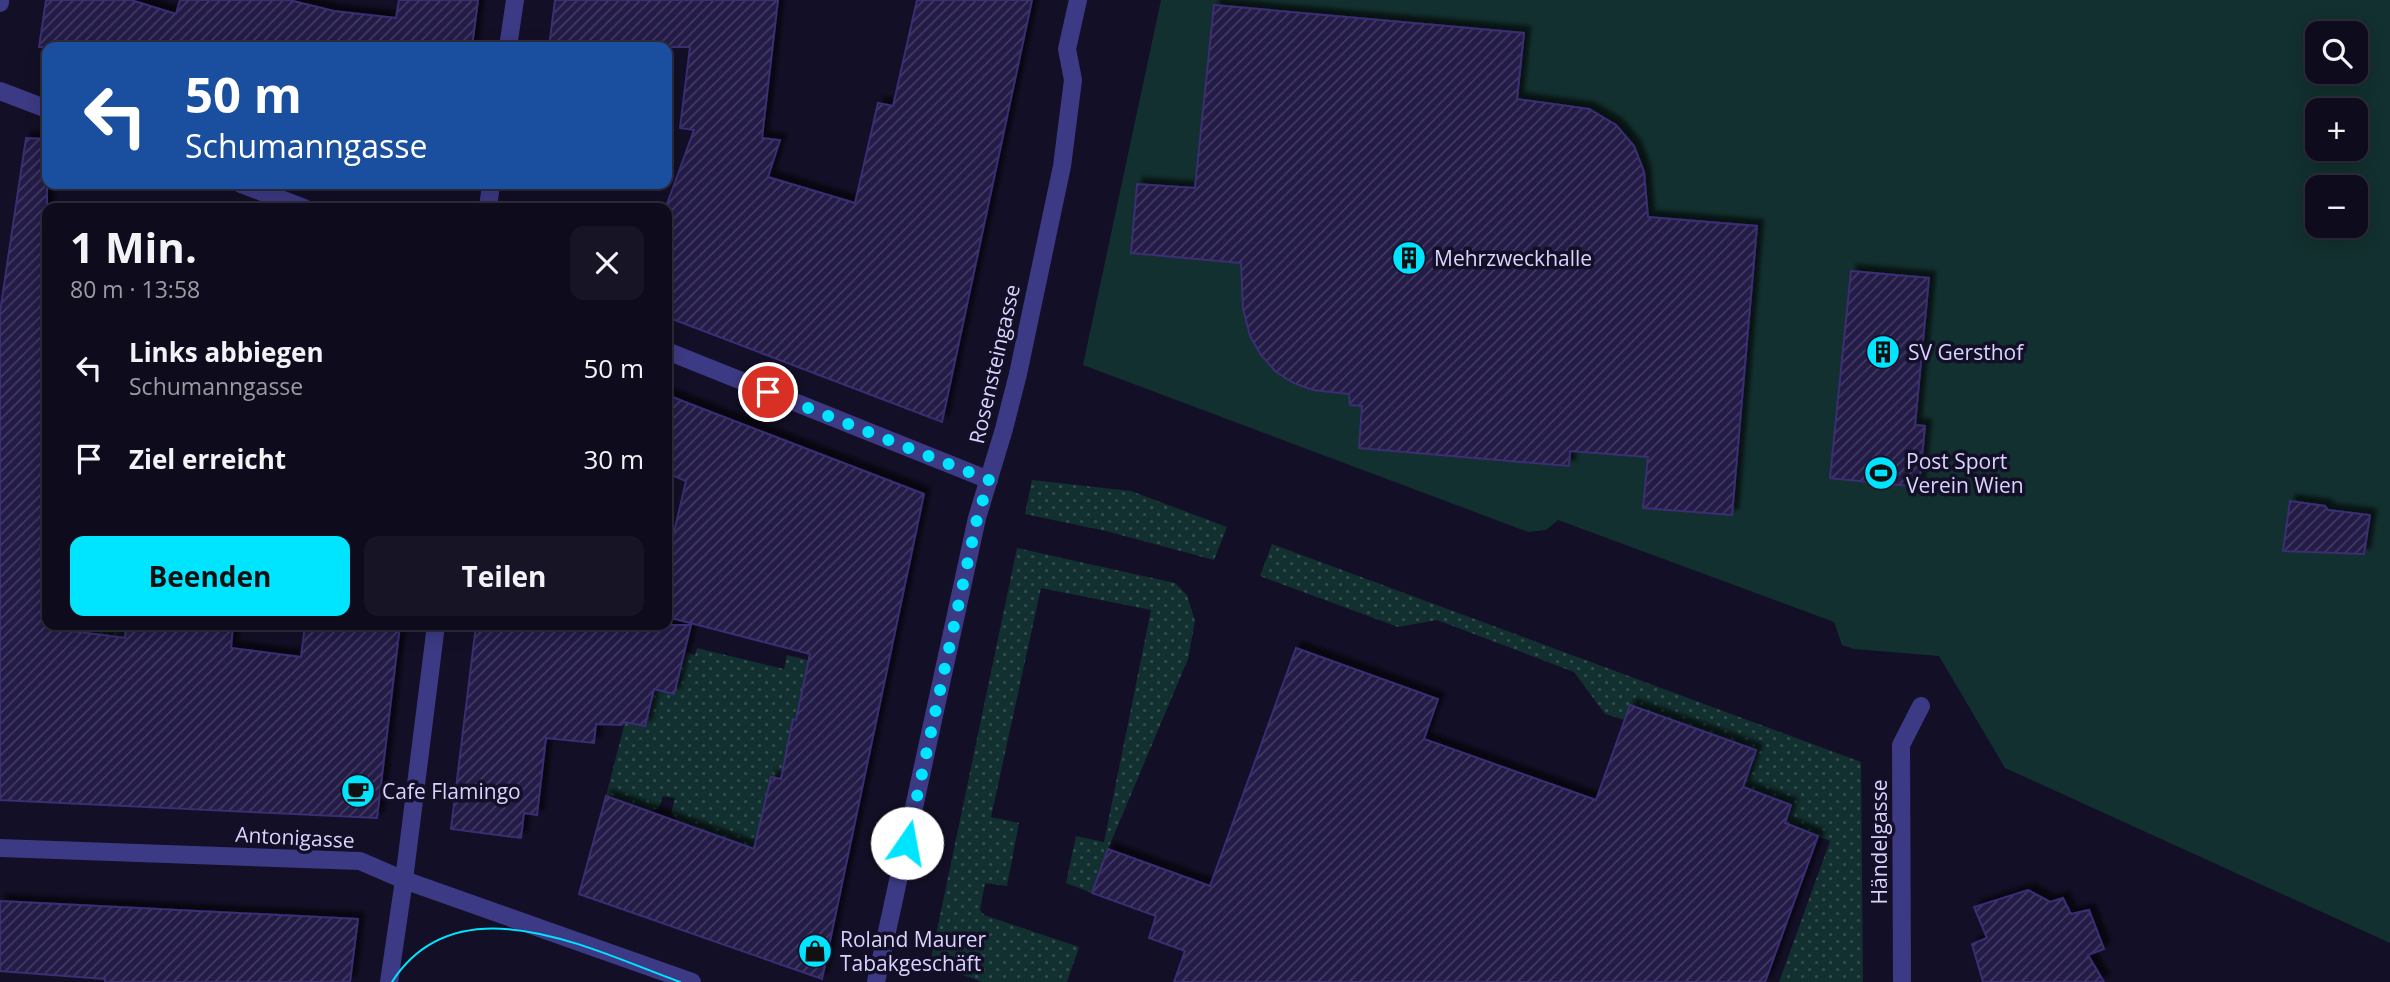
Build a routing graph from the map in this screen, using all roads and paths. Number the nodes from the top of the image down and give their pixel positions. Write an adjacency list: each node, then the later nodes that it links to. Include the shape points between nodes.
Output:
1 (514, 0): 3 (street)
2 (1078, 0): 9 (street, Rosensteingasse, via 1067,49 1073,80 1062,166)
3 (510, 42)
4 (0, 90): 5 (street)
5 (42, 107)
6 (254, 189): 7 (street)
7 (291, 203)
8 (672, 353): 9 (street)
9 (989, 480): 16 (street, Rosensteingasse)
10 (435, 630): 13 (street)
11 (1921, 706): 17 (street, Händelgasse, via 1901,745)
12 (0, 848): 13 (street, Antonigasse, via 360,861)
13 (404, 880): 14 (street); 15 (street, Antonigasse)
14 (389, 982)
15 (692, 982)
16 (876, 982)
17 (1902, 982)

